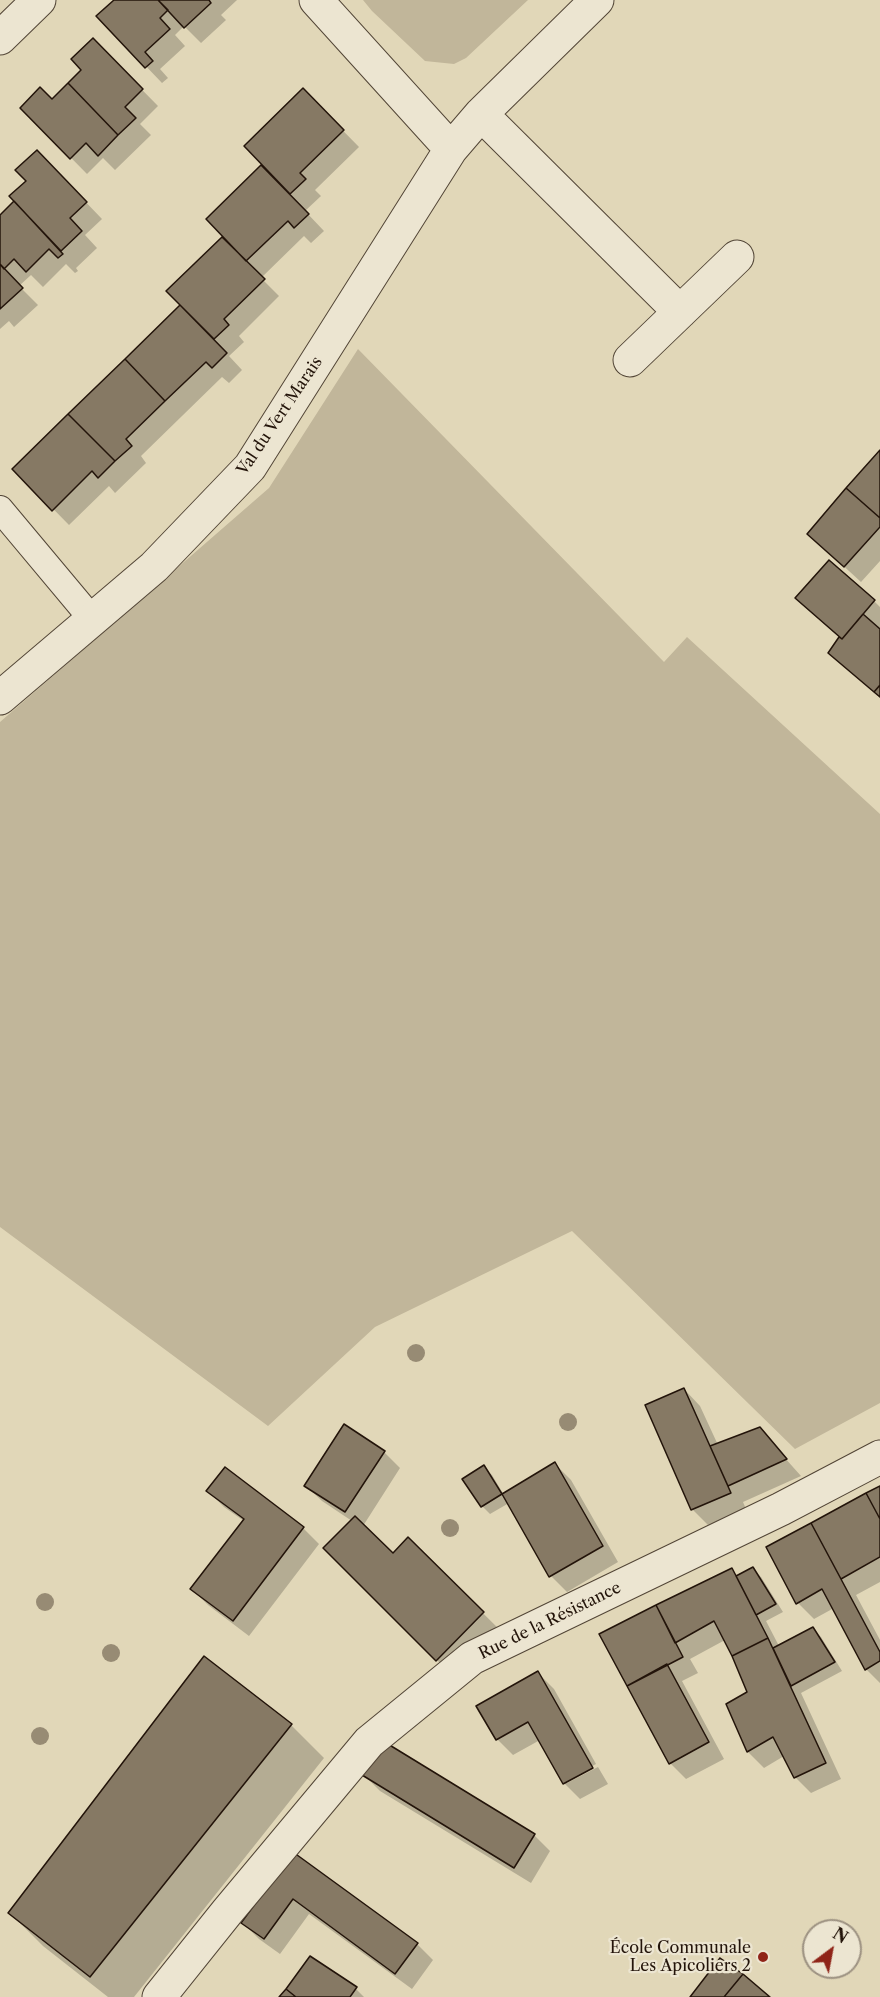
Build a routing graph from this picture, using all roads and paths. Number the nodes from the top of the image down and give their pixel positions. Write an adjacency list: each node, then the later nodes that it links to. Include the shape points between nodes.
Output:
1 (39, 0): 4 (street)
2 (315, 0): 6 (street)
3 (597, 0): 5 (street, Val du Vert Marais)
4 (0, 38)
5 (481, 114): 6 (street, Val du Vert Marais); 8 (street)
6 (451, 149): 11 (street, Val du Vert Marais, via 250,467 154,567)
7 (737, 257): 8 (street)
8 (680, 312): 9 (street)
9 (630, 360)
10 (0, 509): 11 (lane)
11 (92, 619): 12 (street, Val du Vert Marais)
12 (0, 698)
13 (880, 1457): 14 (street, Rue de la Résistance, via 472,1658 369,1742)
14 (159, 1997)

